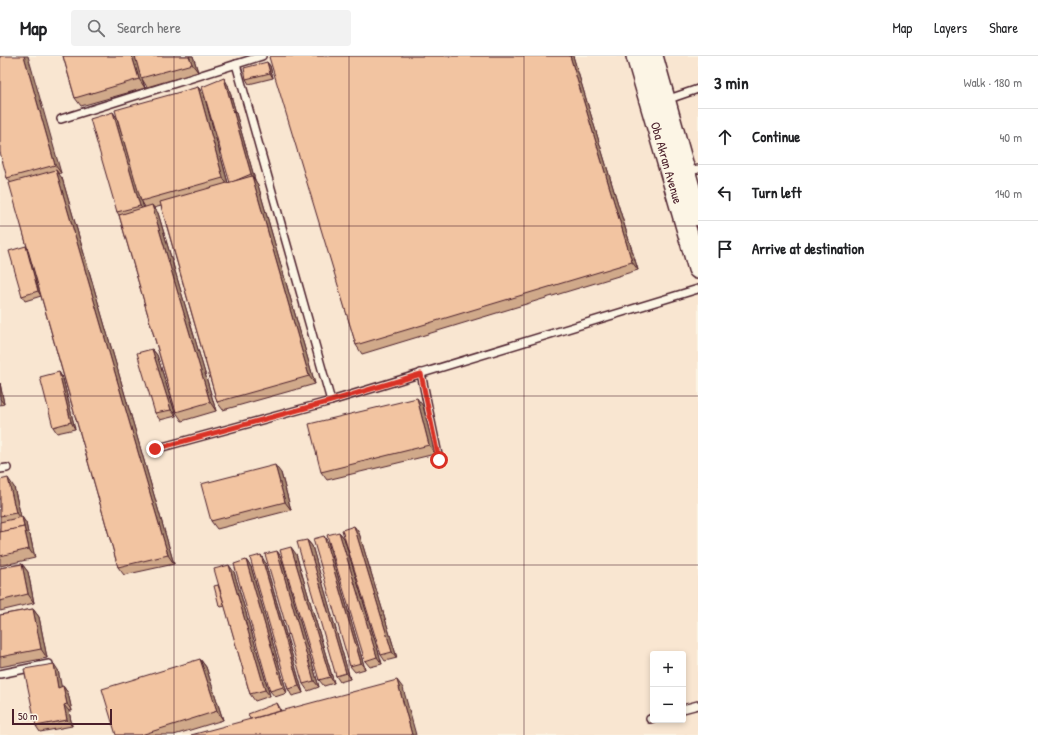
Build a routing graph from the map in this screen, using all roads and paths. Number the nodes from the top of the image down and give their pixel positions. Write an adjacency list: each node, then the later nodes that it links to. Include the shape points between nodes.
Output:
1 (262, 56): 4 (lane)
2 (636, 56): 10 (main road, Oba Akran Avenue)
3 (653, 56): 6 (main road, Oba Akran Avenue)
4 (236, 64): 7 (lane); 13 (lane)
5 (698, 89): 6 (lane)
6 (666, 100): 8 (main road, Oba Akran Avenue)
7 (61, 119)
8 (692, 171): 9 (main road, Oba Akran Avenue)
9 (698, 216)
10 (698, 268)
11 (698, 289): 12 (lane)
12 (421, 374): 13 (lane); 15 (lane)
13 (331, 401): 14 (lane)
14 (155, 449)
15 (439, 460)
16 (49, 664): 17 (lane)
17 (0, 674)
18 (698, 705): 19 (lane)
19 (686, 708)

